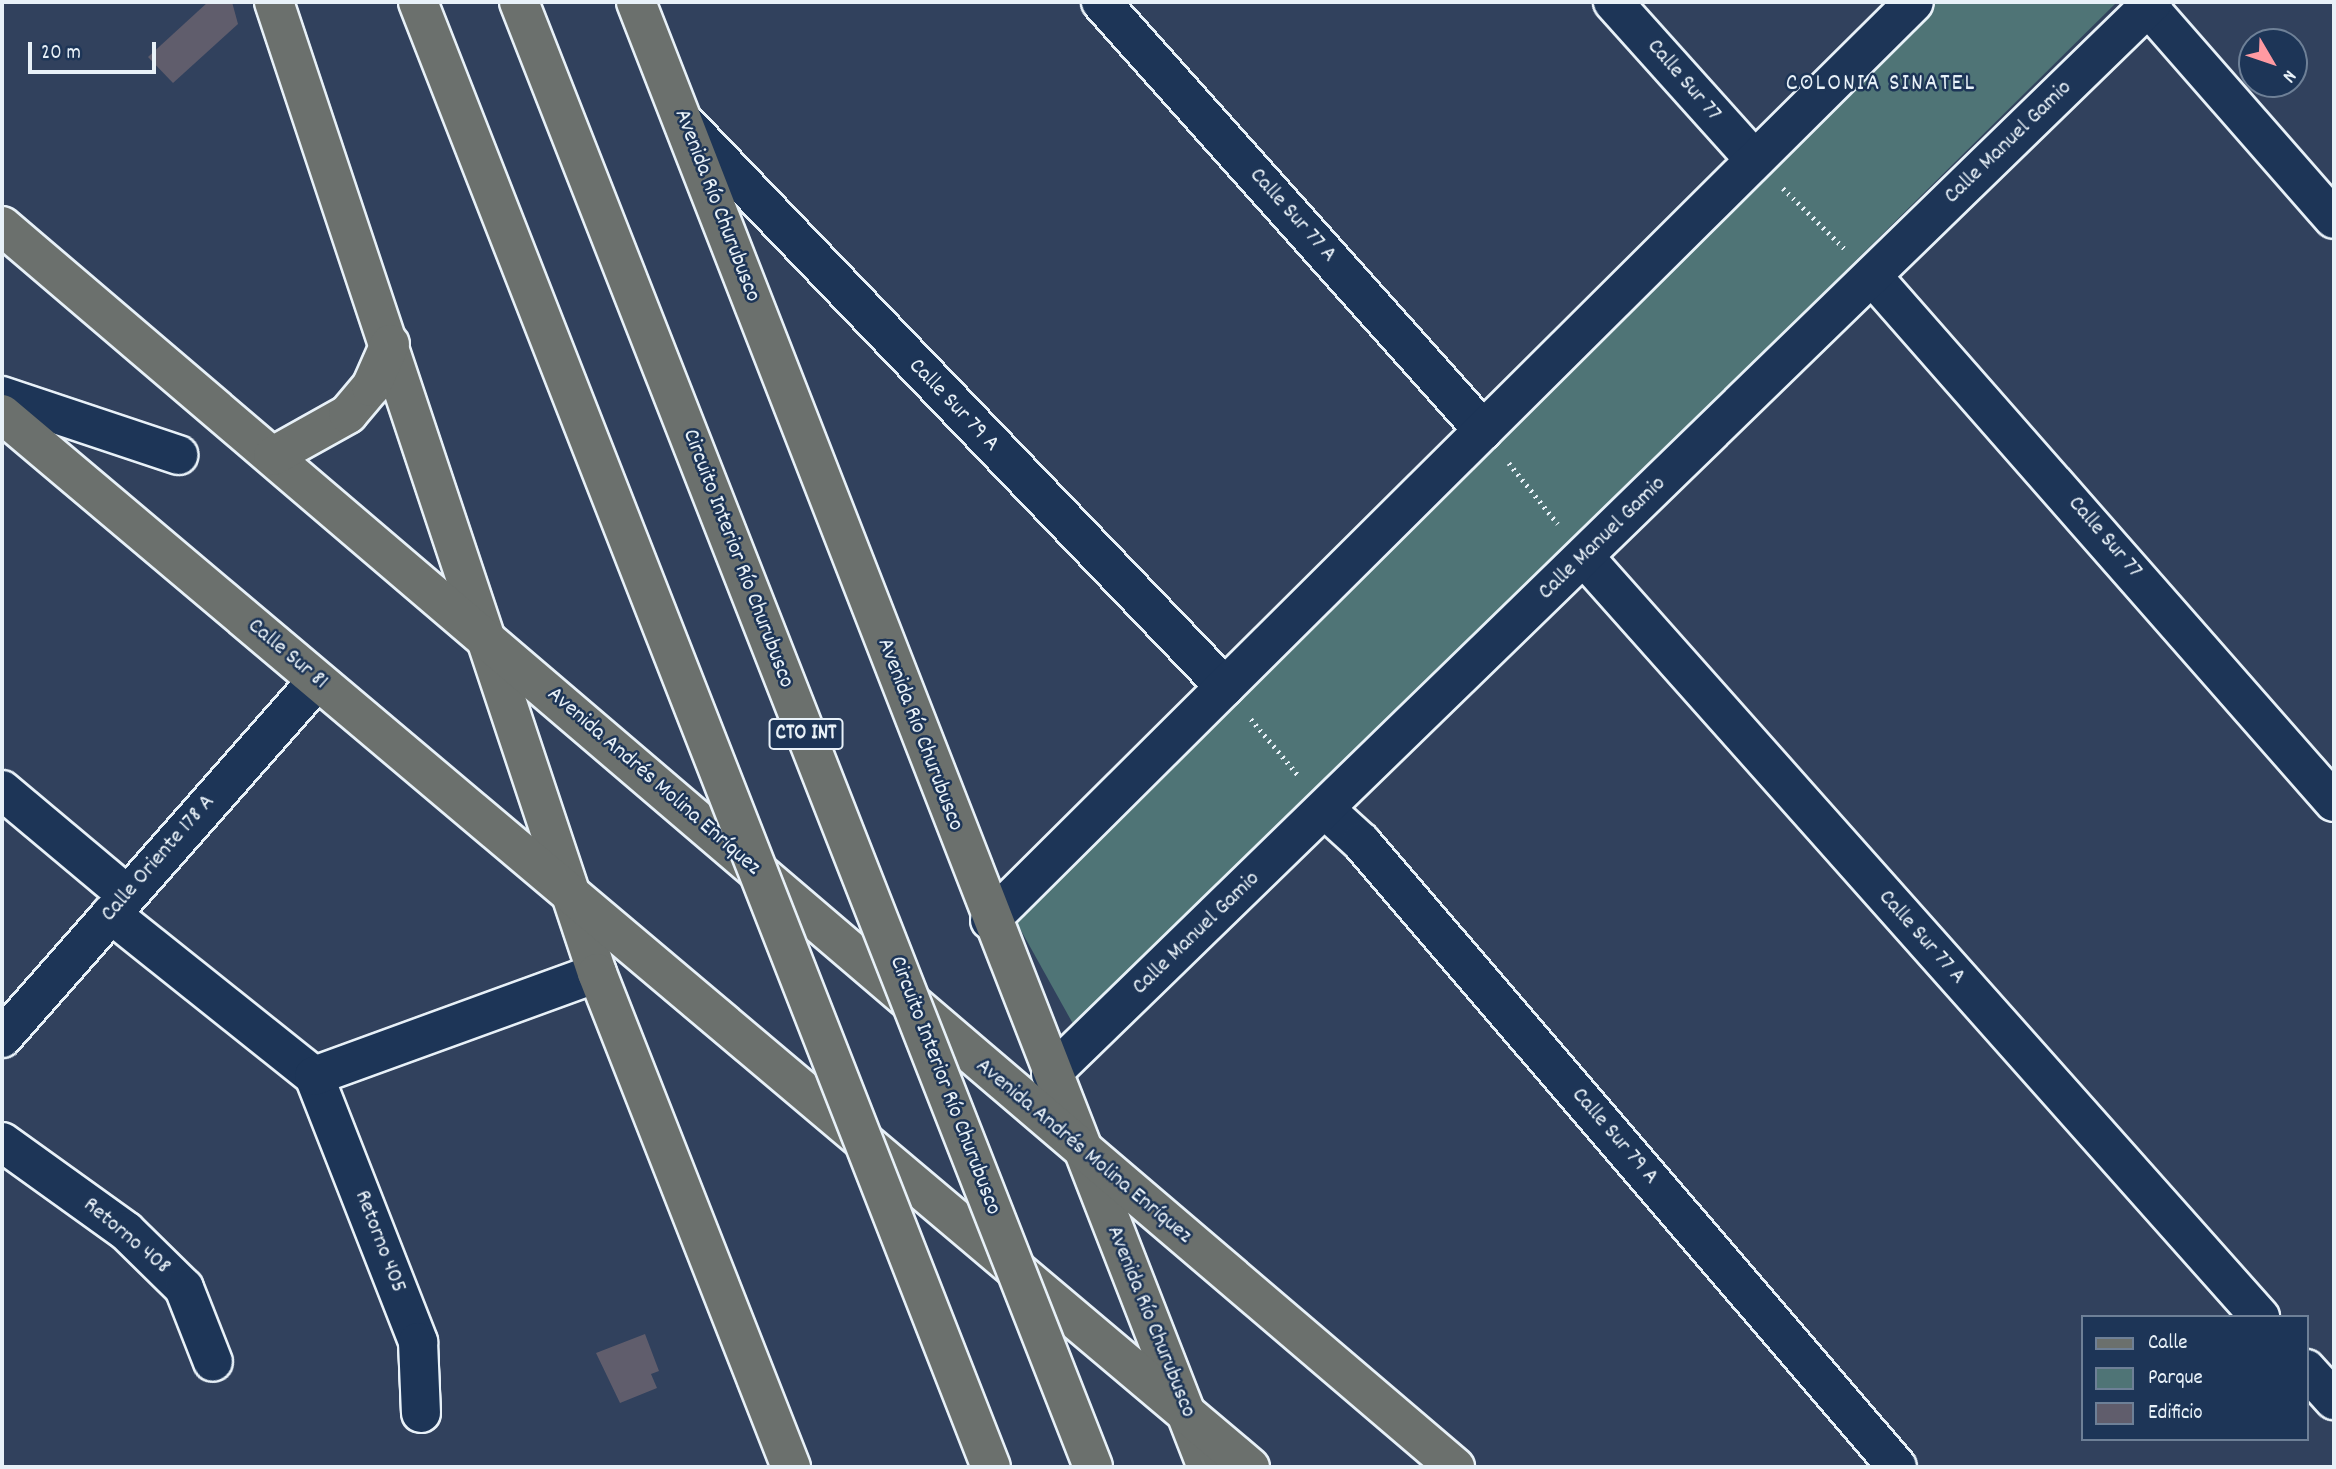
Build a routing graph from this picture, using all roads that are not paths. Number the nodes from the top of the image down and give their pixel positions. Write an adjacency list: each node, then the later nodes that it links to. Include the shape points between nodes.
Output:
1 (274, 2): 14 (main road)
2 (418, 2): 43 (main road, bridge)
3 (519, 2): 44 (main road, Circuito Interior Río Churubusco / CTO INT, bridge)
4 (636, 2): 9 (main road, Avenida Río Churubusco)
5 (1101, 2): 17 (street, Calle Sur 77 A)
6 (1613, 2): 10 (street, Calle Sur 77)
7 (1914, 2): 10 (street)
8 (2149, 3): 11 (street); 13 (street, Calle Manuel Gamio)
9 (684, 122): 23 (street, Calle Sur 79 A); 29 (main road, Avenida Río Churubusco)
10 (1755, 160): 17 (street)
11 (2334, 219)
12 (2, 226): 19 (main road)
13 (1872, 276): 20 (street, Calle Manuel Gamio); 25 (street, Calle Sur 77)
14 (390, 344): 19 (main road, via 372,387 348,414); 21 (main road)
15 (2, 396): 18 (street)
16 (2, 414): 22 (main road, Calle Sur 81)
17 (1482, 430): 23 (street)
18 (178, 455)
19 (273, 456): 21 (main road)
20 (1585, 558): 26 (street, Calle Manuel Gamio); 36 (street, Calle Sur 77 A)
21 (491, 642): 27 (main road); 35 (main road, Avenida Andrés Molina Enríquez)
22 (317, 681): 27 (main road, Calle Sur 81); 28 (street, Calle Oriente 178 A)
23 (1225, 687): 29 (street)
24 (2, 790): 28 (street)
25 (2334, 802)
26 (1326, 810): 32 (street, Calle Manuel Gamio); 48 (street, Calle Sur 79 A, via 1361,842)
27 (572, 895): 30 (main road); 40 (main road)
28 (119, 905): 31 (street, Calle Oriente 178 A); 33 (street)
29 (990, 920): 32 (main road, Avenida Río Churubusco)
30 (597, 973): 33 (street); 42 (main road)
31 (2, 1038)
32 (1051, 1074): 35 (main road, Avenida Río Churubusco)
33 (314, 1076): 41 (street, Retorno 405, via 418,1342)
34 (2, 1142): 37 (street, Retorno 408, via 126,1231 184,1288)
35 (1083, 1153): 40 (main road, Avenida Río Churubusco); 47 (main road, Avenida Andrés Molina Enríquez)
36 (2258, 1315)
37 (213, 1362)
38 (2308, 1371): 39 (street)
39 (2334, 1400)
40 (1186, 1412): 45 (main road, Avenida Río Churubusco); 46 (main road)
41 (421, 1413)
42 (790, 1467)
43 (991, 1467)
44 (1093, 1467)
45 (1207, 1467)
46 (1250, 1467)
47 (1455, 1467)
48 (1897, 1467)

